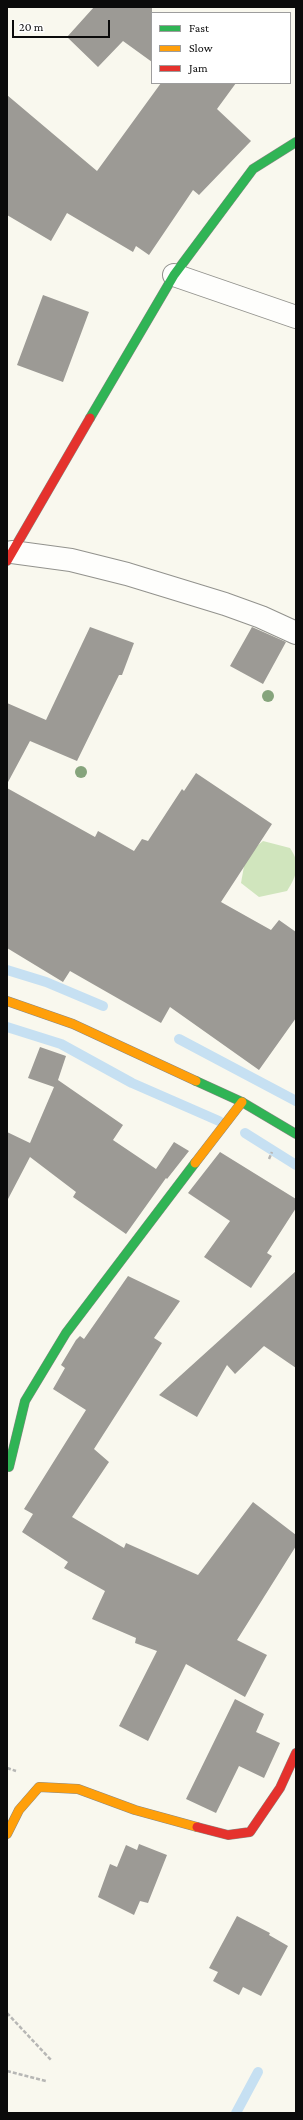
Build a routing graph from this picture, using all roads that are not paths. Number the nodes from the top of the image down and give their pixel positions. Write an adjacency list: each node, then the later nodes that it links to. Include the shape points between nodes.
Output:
1 (296, 142): 2 (street, via 253,170)
2 (174, 275): 3 (street); 4 (street)
3 (296, 317)
4 (10, 557): 5 (street, via 70,560 127,574 225,604)
5 (296, 633)
6 (7, 1001): 7 (street, via 73,1024)
7 (242, 1102): 8 (street); 9 (street, via 66,1333 25,1402)
8 (296, 1134)
9 (9, 1467)
10 (296, 1753): 11 (street, via 280,1788 250,1832 228,1835 135,1810 78,1789 39,1787 19,1810)
11 (7, 1834)

